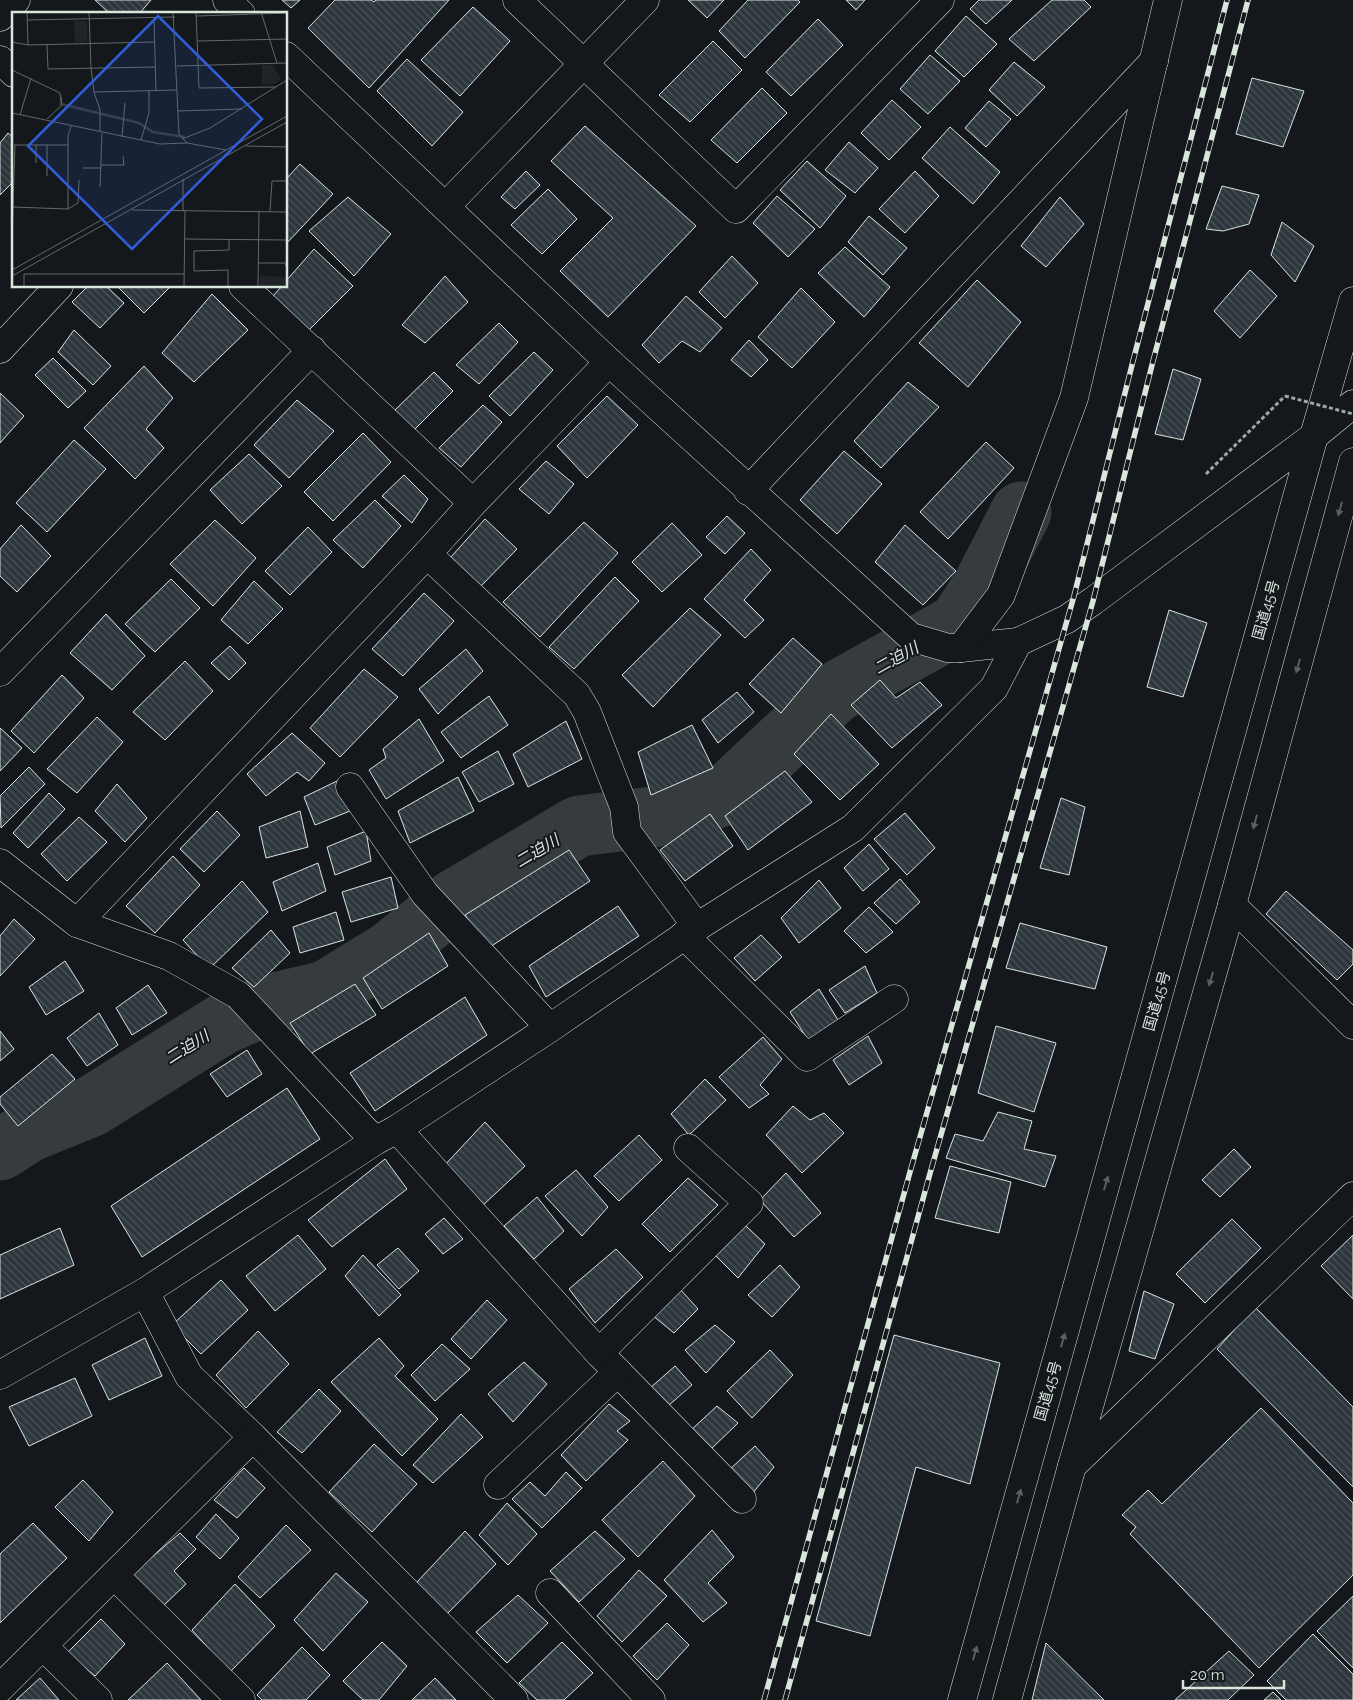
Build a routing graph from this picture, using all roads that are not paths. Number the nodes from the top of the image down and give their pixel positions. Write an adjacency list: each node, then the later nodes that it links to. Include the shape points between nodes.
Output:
1 (16, 0): 8 (main road)
2 (227, 0): 7 (main road)
3 (518, 0): 12 (main road)
4 (645, 0): 12 (main road)
5 (940, 0): 12 (main road, via 736,209)
6 (1168, 0): 10 (main road)
7 (239, 12)
8 (0, 17)
9 (288, 58): 14 (main road)
10 (1155, 59): 25 (main road); 29 (main road, via 1074,398 1001,595)
11 (0, 60): 13 (main road)
12 (584, 65): 14 (main road)
13 (12, 71)
14 (446, 206): 21 (main road)
15 (57, 288): 19 (main road)
16 (245, 288): 20 (main road)
17 (1353, 302): 18 (main road, 国道45号)
18 (1345, 348): 23 (main road, 国道45号)
19 (0, 349)
20 (312, 350): 26 (main road); 30 (main road)
21 (609, 362): 25 (main road); 26 (main road)
22 (1353, 404): 23 (main road)
23 (1314, 436): 28 (main road, via 1093,601 1067,619); 57 (main road, 国道45号, one-way to 23)
24 (1353, 462): 33 (main road, one-way to 33)
25 (748, 491): 29 (main road, via 910,637)
26 (473, 503): 27 (main road)
27 (427, 554): 34 (main road); 35 (main road, via 577,695 587,712 626,819)
28 (1018, 642): 29 (main road); 35 (main road, via 994,688 853,828)
29 (954, 648)
30 (0, 672)
31 (350, 787): 38 (main road, via 425,894)
32 (0, 863): 34 (main road)
33 (1232, 906): 37 (main road); 46 (main road, one-way to 46)
34 (77, 923): 39 (main road, via 169,956 238,995)
35 (691, 931): 36 (main road, via 807,1057); 38 (main road)
36 (894, 999)
37 (1353, 1025)
38 (550, 1028): 39 (main road)
39 (386, 1135): 42 (main road); 43 (main road)
40 (688, 1148): 43 (main road, via 749,1204)
41 (1353, 1196): 46 (main road)
42 (145, 1292): 44 (main road); 45 (main road, via 189,1376)
43 (608, 1362): 47 (main road); 48 (main road)
44 (0, 1376)
45 (253, 1437): 49 (main road); 55 (main road)
46 (1072, 1466): 58 (main road)
47 (498, 1485)
48 (742, 1499)
49 (114, 1575): 51 (main road); 54 (main road)
50 (550, 1593): 56 (main road)
51 (43, 1646): 52 (main road); 53 (main road)
52 (0, 1688)
53 (98, 1700)
54 (241, 1700)
55 (514, 1700)
56 (651, 1700)
57 (962, 1700)
58 (1007, 1700)

